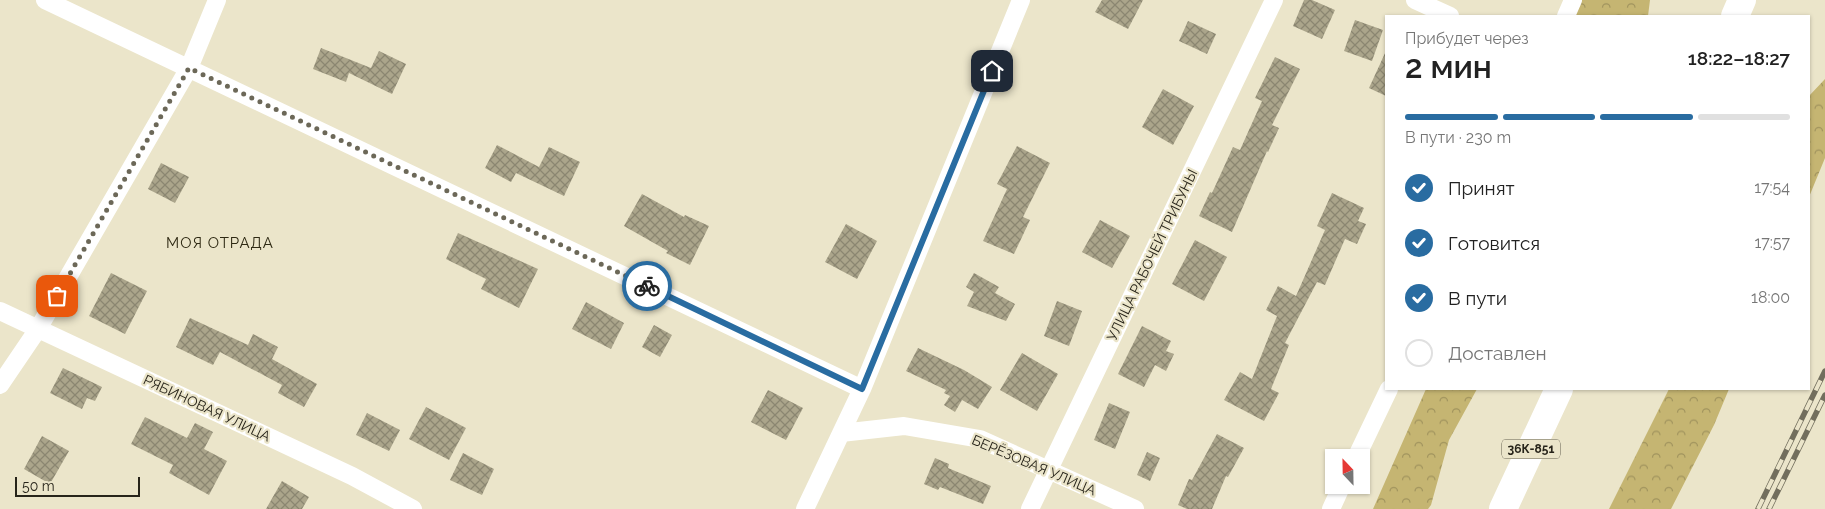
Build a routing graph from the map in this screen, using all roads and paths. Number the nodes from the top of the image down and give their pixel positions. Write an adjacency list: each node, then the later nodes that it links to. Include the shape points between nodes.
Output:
1 (45, 0): 11 (street)
2 (217, 0): 11 (street)
3 (1021, 0): 15 (street)
4 (1274, 0): 20 (street, УЛИЦА РАБОЧЕЙ ТРИБУНЫ)
5 (1415, 0): 8 (street)
6 (1573, 0): 9 (street)
7 (1742, 0): 10 (main road)
8 (1448, 15)
9 (1566, 15)
10 (1735, 15)
11 (189, 68): 13 (street); 15 (street)
12 (0, 311): 13 (street, РЯБИНОВАЯ УЛИЦА)
13 (38, 329): 14 (street); 22 (street, РЯБИНОВАЯ УЛИЦА, via 352,476)
14 (0, 384)
15 (862, 389): 18 (street)
16 (1389, 390): 19 (street)
17 (1559, 390): 27 (main road, 36К-851)
18 (841, 432): 20 (street, БЕРЁЗОВАЯ УЛИЦА, via 904,426 980,439); 23 (street)
19 (1360, 449)
20 (1049, 470): 24 (street, УЛИЦА РАБОЧЕЙ ТРИБУНЫ); 25 (street, БЕРЁЗОВАЯ УЛИЦА)
21 (1338, 494): 26 (street)
22 (413, 509)
23 (805, 509)
24 (1030, 509)
25 (1135, 509)
26 (1331, 509)
27 (1503, 509)

